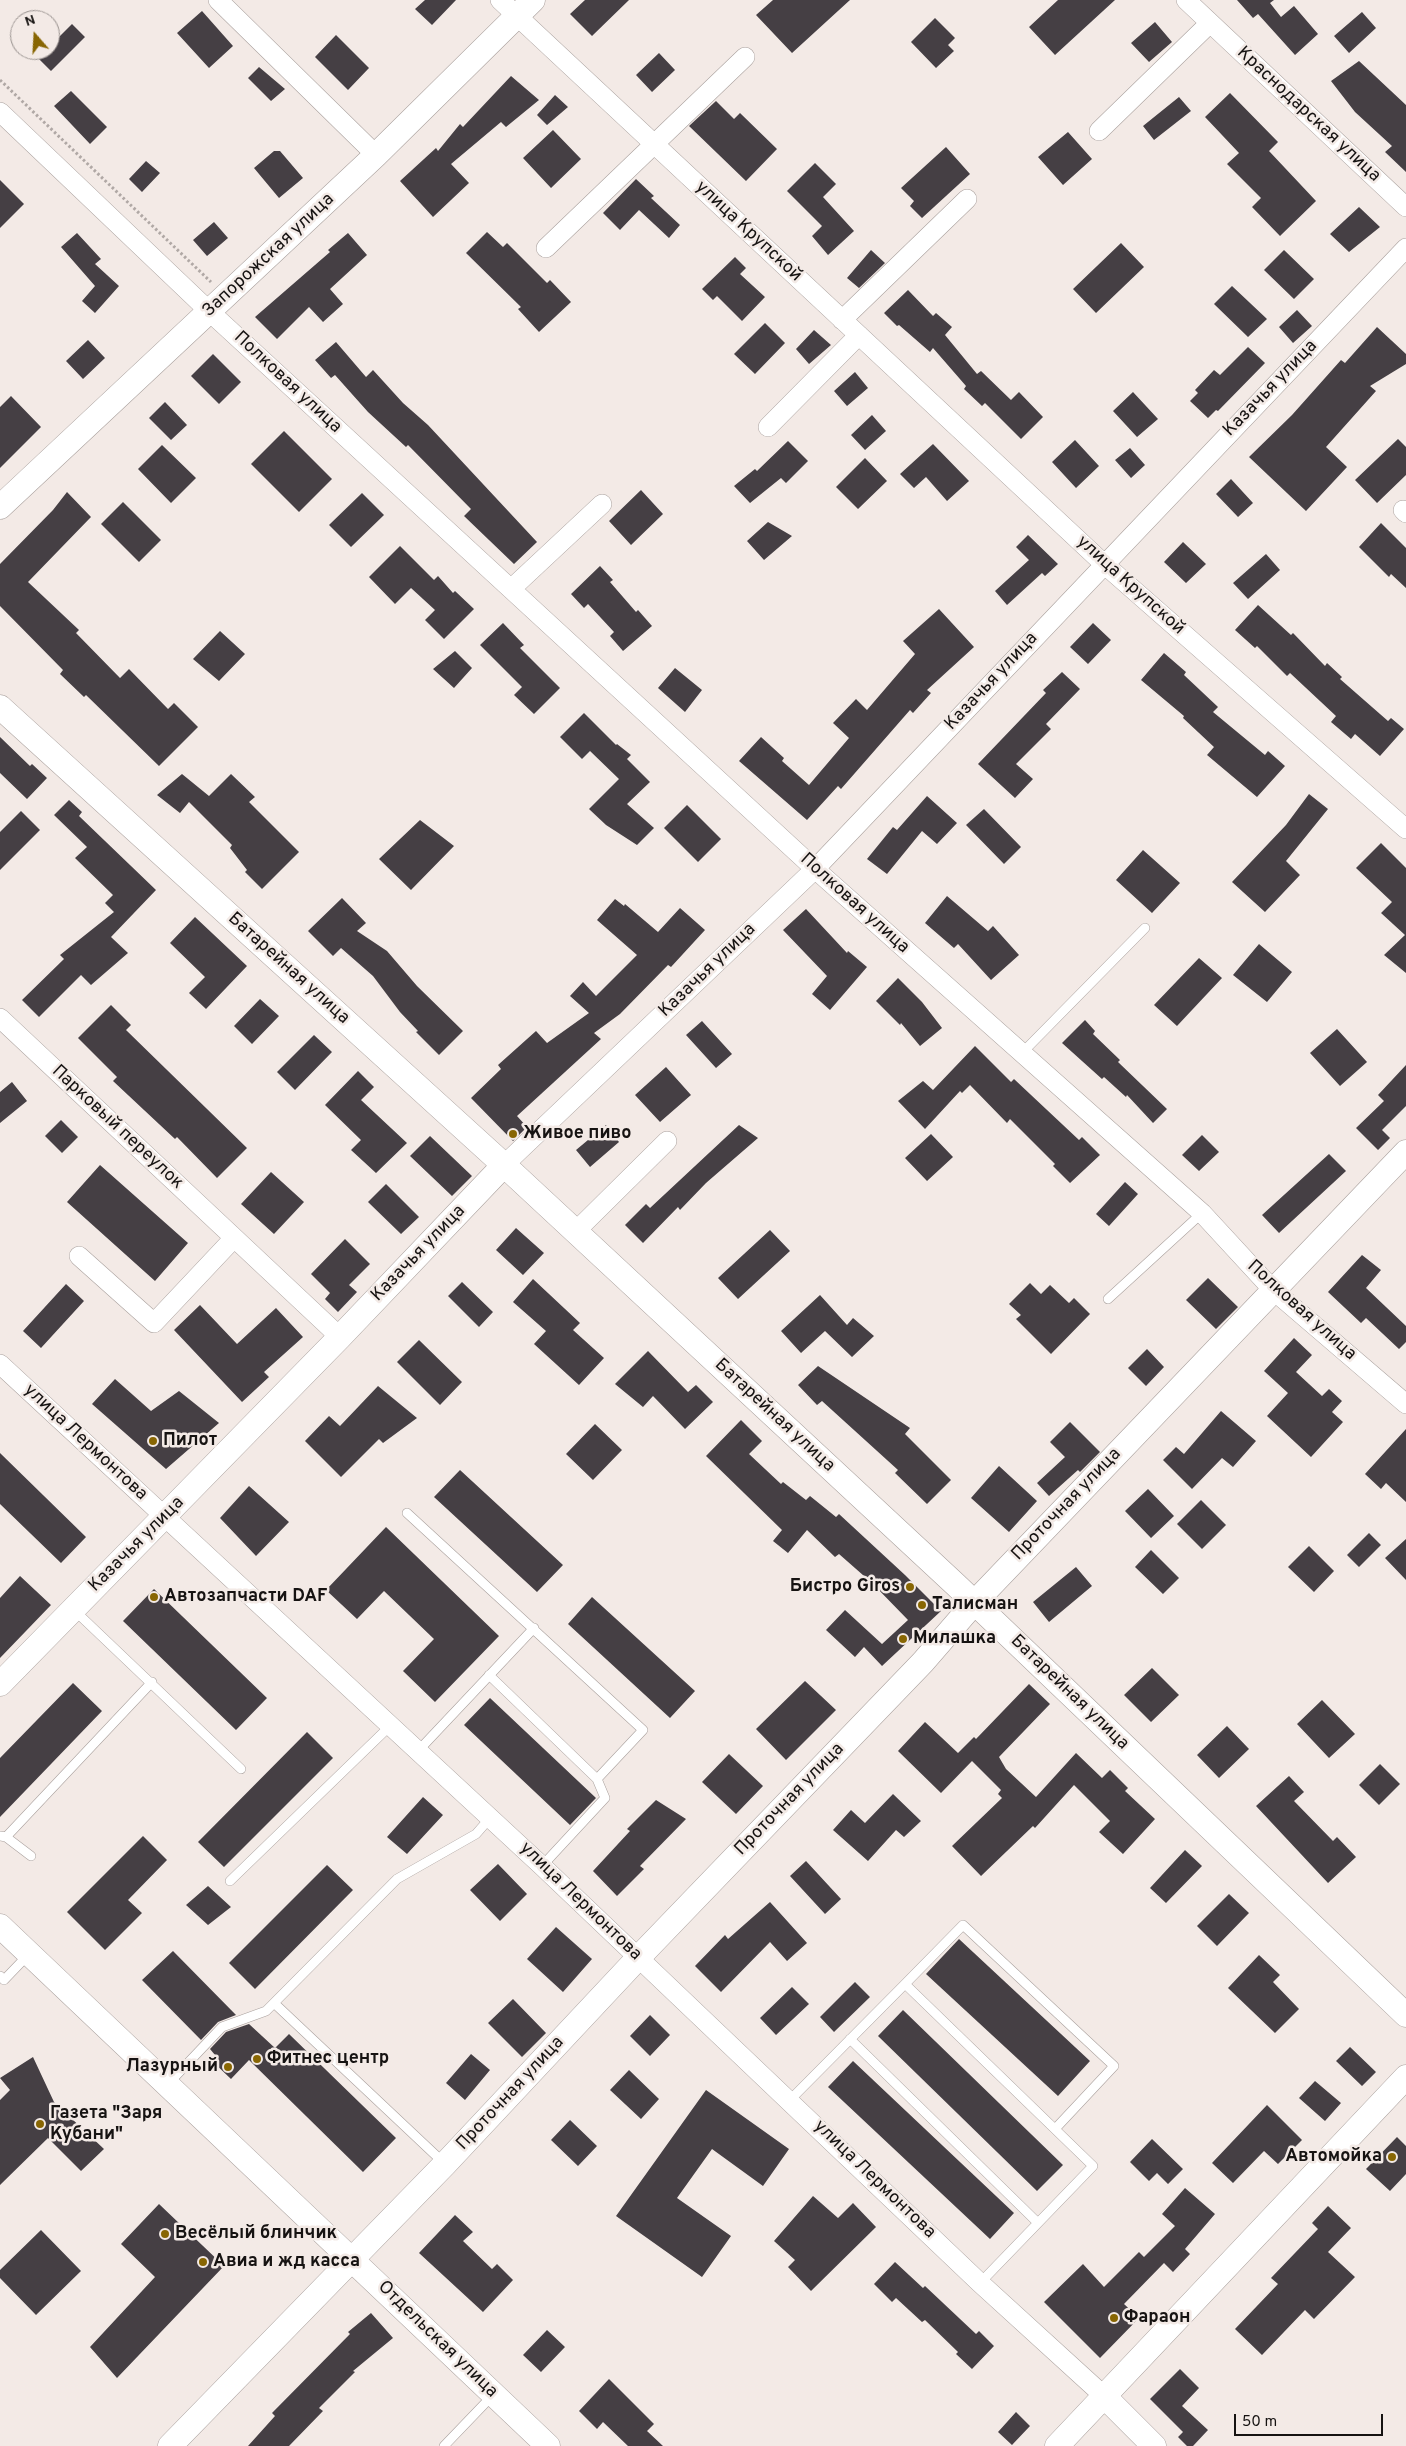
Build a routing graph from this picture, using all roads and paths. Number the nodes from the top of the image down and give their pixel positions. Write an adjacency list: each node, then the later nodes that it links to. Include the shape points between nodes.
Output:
1 (218, 0): 10 (street)
2 (1186, 0): 4 (street, Краснодарская улица)
3 (516, 5): 9 (street, улица Крупской); 10 (street, Запорожская улица)
4 (1210, 23): 8 (street); 12 (street, Краснодарская улица)
5 (745, 57): 9 (street)
6 (0, 80): 15 (path)
7 (0, 112): 15 (street, Полковая улица)
8 (1099, 131)
9 (654, 144): 13 (street); 16 (street, улица Крупской)
10 (376, 155): 15 (street, Запорожская улица)
11 (967, 199): 16 (street)
12 (1406, 207)
13 (546, 248)
14 (1406, 248): 21 (street, Казачья улица)
15 (218, 304): 20 (street, Запорожская улица); 22 (street, Полковая улица)
16 (842, 320): 17 (street, улица Крупской)
17 (859, 335): 18 (street); 21 (street, улица Крупской)
18 (768, 427)
19 (602, 504): 22 (street)
20 (0, 507)
21 (1104, 564): 24 (street, улица Крупской); 25 (street, Казачья улица)
22 (511, 589): 25 (street, Полковая улица)
23 (0, 707): 31 (street, Батарейная улица)
24 (1406, 829)
25 (815, 869): 28 (street, Полковая улица); 31 (street, Казачья улица)
26 (1145, 928): 28 (lane)
27 (0, 1018): 34 (street, Парковый переулок)
28 (1022, 1053): 32 (street, Полковая улица)
29 (667, 1141): 33 (street)
30 (1406, 1152): 36 (street, Проточная улица)
31 (504, 1165): 33 (street, Батарейная улица); 38 (street, Казачья улица)
32 (1202, 1213): 36 (street, Полковая улица); 37 (lane)
33 (575, 1232): 43 (street, Батарейная улица)
34 (234, 1238): 35 (street, via 154,1323); 38 (street, Парковый переулок)
35 (79, 1256)
36 (1273, 1290): 40 (street, Полковая улица); 43 (street, Проточная улица)
37 (1108, 1299)
38 (340, 1337): 42 (street, Казачья улица)
39 (0, 1364): 42 (street, улица Лермонтова)
40 (1406, 1404)
41 (408, 1513): 45 (lane)
42 (165, 1517): 44 (street, Казачья улица); 49 (street, улица Лермонтова)
43 (975, 1602): 60 (street, Проточная улица, via 923,1662); 64 (street, Батарейная улица)
44 (73, 1608): 47 (lane); 48 (street, Казачья улица)
45 (534, 1628): 46 (lane); 52 (lane, via 643,1730)
46 (490, 1675): 50 (lane); 52 (lane)
47 (152, 1682): 51 (lane); 54 (lane)
48 (0, 1684)
49 (390, 1725): 50 (street, улица Лермонтова); 57 (lane)
50 (418, 1751): 53 (street, улица Лермонтова)
51 (242, 1769)
52 (596, 1779): 56 (lane, via 605,1798)
53 (490, 1818): 56 (street, улица Лермонтова); 63 (lane, via 476,1834 397,1879)
54 (3, 1837): 55 (lane)
55 (31, 1856)
56 (542, 1866): 60 (street, улица Лермонтова)
57 (230, 1881)
58 (0, 1926): 59 (street, Отдельская улица)
59 (30, 1953): 61 (lane, via 4,1980); 67 (street, Отдельская улица)
60 (638, 1958): 68 (street, улица Лермонтова); 70 (street, Проточная улица)
61 (0, 1976)
62 (905, 1984): 65 (lane); 69 (lane); 69 (lane, via 963,1925 1114,2066)
63 (274, 2003): 67 (lane, via 266,2011 222,2027); 70 (lane)
64 (1406, 2015)
65 (850, 2039): 68 (lane); 71 (lane)
66 (1406, 2077): 75 (street)
67 (166, 2086): 72 (street, Отдельская улица)
68 (790, 2100): 73 (street, улица Лермонтова)
69 (1055, 2129): 71 (lane, via 1093,2166)
70 (445, 2164): 72 (street, Проточная улица)
71 (1038, 2223): 73 (lane)
72 (353, 2260): 74 (street, Отдельская улица); 76 (street, Проточная улица)
73 (980, 2283): 75 (street, улица Лермонтова)
74 (494, 2394): 77 (lane); 78 (street, Отдельская улица)
75 (1104, 2396): 79 (street); 80 (street, улица Лермонтова)
76 (170, 2446)
77 (444, 2446)
78 (548, 2446)
79 (1057, 2446)
80 (1154, 2446)

